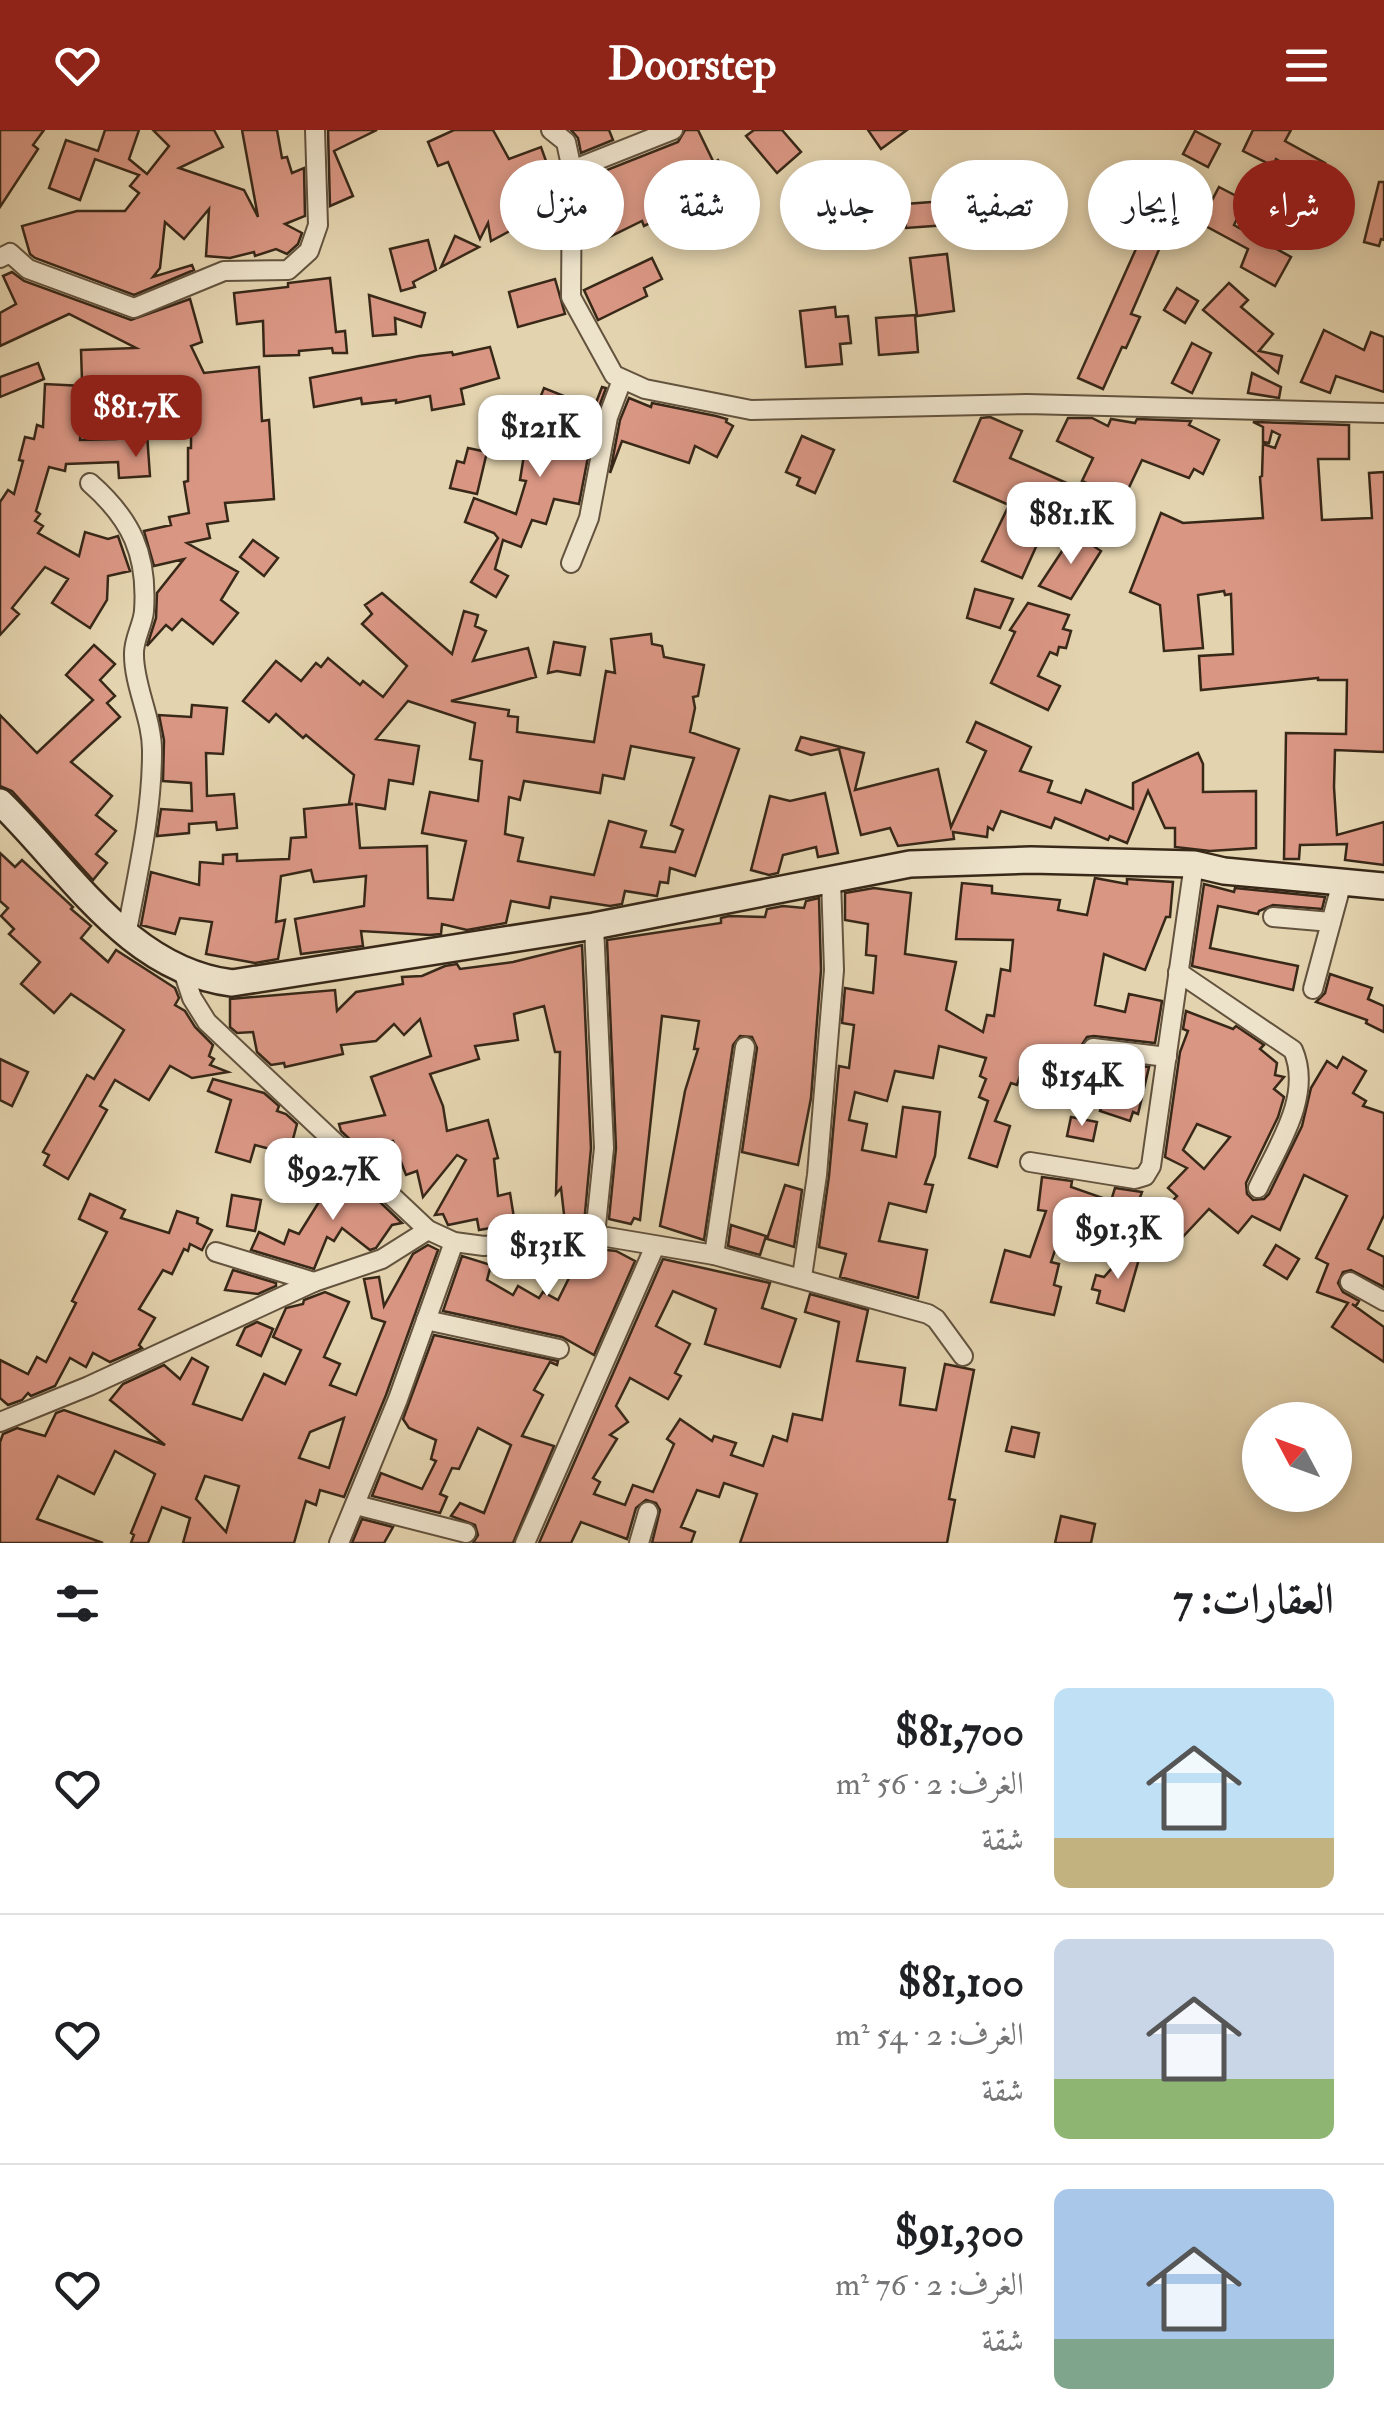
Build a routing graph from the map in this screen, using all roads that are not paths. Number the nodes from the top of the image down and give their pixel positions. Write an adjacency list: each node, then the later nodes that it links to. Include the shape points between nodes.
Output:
1 (315, 130): 7 (street, via 318,225 309,251 288,270 224,272 134,308 28,269 10,253)
2 (551, 130): 4 (street, via 566,142)
3 (674, 130): 5 (street)
4 (570, 160)
5 (598, 160)
6 (571, 250): 8 (street, via 570,297)
7 (0, 258)
8 (622, 380): 9 (street, via 751,410 1027,404); 11 (street, via 608,417 589,518)
9 (1384, 414)
10 (90, 483): 20 (street, via 135,535 142,570 144,612 134,654 152,750)
11 (571, 562)
12 (4, 814): 20 (main road)
13 (1194, 864): 14 (main road, via 927,864); 15 (main road); 22 (street)
14 (831, 880): 19 (main road); 35 (street, via 834,970 818,1175)
15 (1342, 882): 16 (main road); 18 (street)
16 (1384, 886)
17 (1273, 917): 18 (street)
18 (1331, 922): 23 (street)
19 (594, 926): 21 (main road, via 232,983); 30 (street, via 604,1148)
20 (126, 936): 21 (main road)
21 (183, 971): 29 (street, via 207,1022)
22 (1178, 972): 26 (street); 28 (street, via 1292,1050 1300,1067 1296,1106)
23 (1313, 988)
24 (746, 1047): 34 (street)
25 (1093, 1048): 26 (street)
26 (1167, 1057): 27 (street, via 1152,1166 1145,1176)
27 (1030, 1162)
28 (1258, 1188)
29 (428, 1230): 31 (street); 36 (street, via 382,1259)
30 (594, 1235): 31 (street, via 484,1246); 32 (street)
31 (454, 1242): 39 (street)
32 (655, 1246): 34 (street); 47 (street)
33 (216, 1252): 36 (street)
34 (714, 1255): 35 (street)
35 (802, 1277): 41 (street, via 928,1314)
36 (314, 1282): 42 (street)
37 (1350, 1282): 38 (street)
38 (1384, 1301)
39 (426, 1320): 40 (street); 43 (street)
40 (558, 1349)
41 (962, 1356)
42 (0, 1422)
43 (356, 1505): 45 (street); 46 (street)
44 (648, 1512): 48 (street)
45 (466, 1533)
46 (339, 1543)
47 (525, 1543)
48 (639, 1543)

